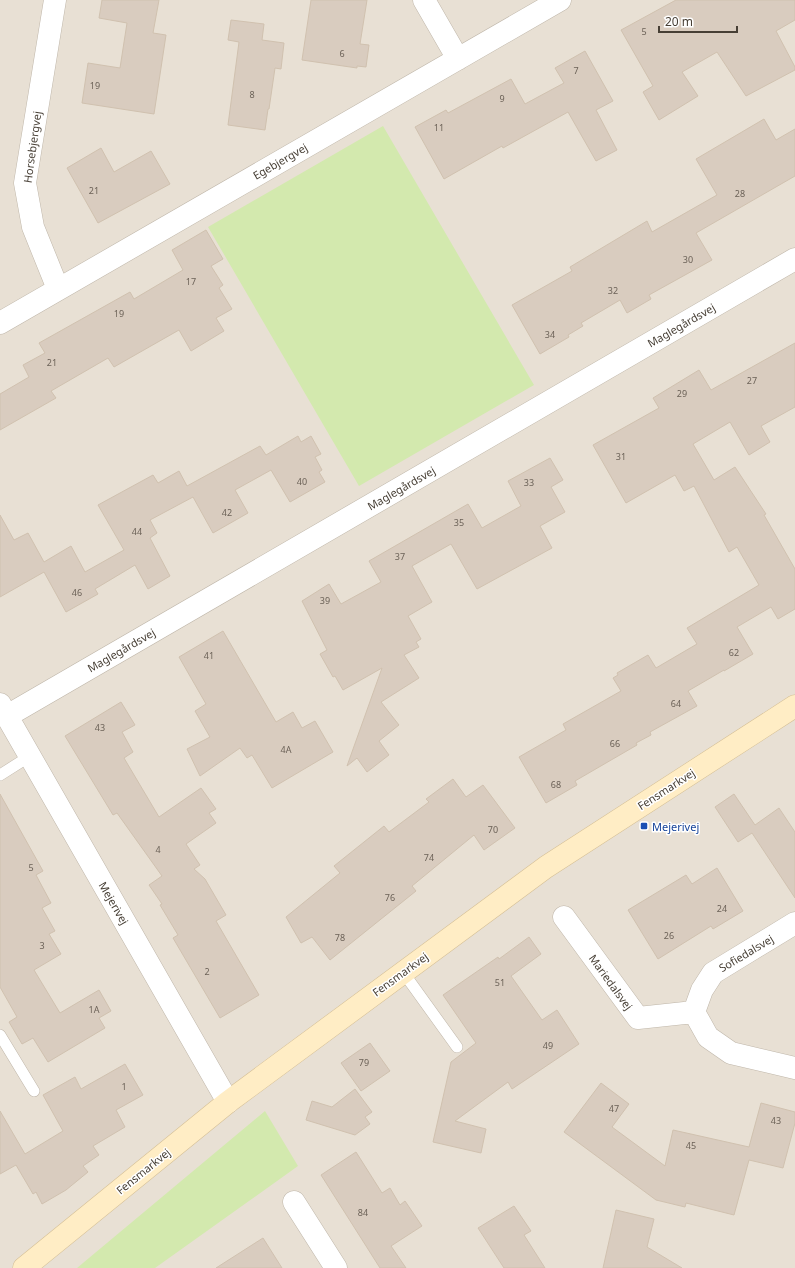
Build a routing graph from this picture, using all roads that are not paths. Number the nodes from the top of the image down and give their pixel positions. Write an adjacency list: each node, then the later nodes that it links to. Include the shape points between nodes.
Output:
1 (55, 0): 6 (street, Horsebjergvej, via 25,183 33,227)
2 (424, 0): 4 (street)
3 (560, 0): 4 (street, Egebjergvej)
4 (458, 59): 6 (street, Egebjergvej)
5 (795, 259): 9 (street, Maglegårdsvej)
6 (58, 289): 7 (street, Egebjergvej)
7 (0, 322)
8 (795, 706): 14 (street, Fensmarkvej, via 546,867)
9 (3, 710): 10 (street, Mejerivej)
10 (30, 756): 11 (lane); 20 (street, Mejerivej)
11 (0, 774)
12 (564, 917): 15 (street, Mariedalsvej, via 638,1018)
13 (795, 923): 15 (street, Sofiedalsvej, via 713,973 702,990)
14 (403, 972): 17 (lane); 20 (street, Fensmarkvej)
15 (694, 1012): 18 (street, via 708,1037 731,1053)
16 (0, 1035): 19 (lane)
17 (457, 1047)
18 (795, 1068)
19 (34, 1091)
20 (228, 1102): 22 (street, Fensmarkvej)
21 (294, 1202): 23 (street)
22 (24, 1268)
23 (336, 1268)

